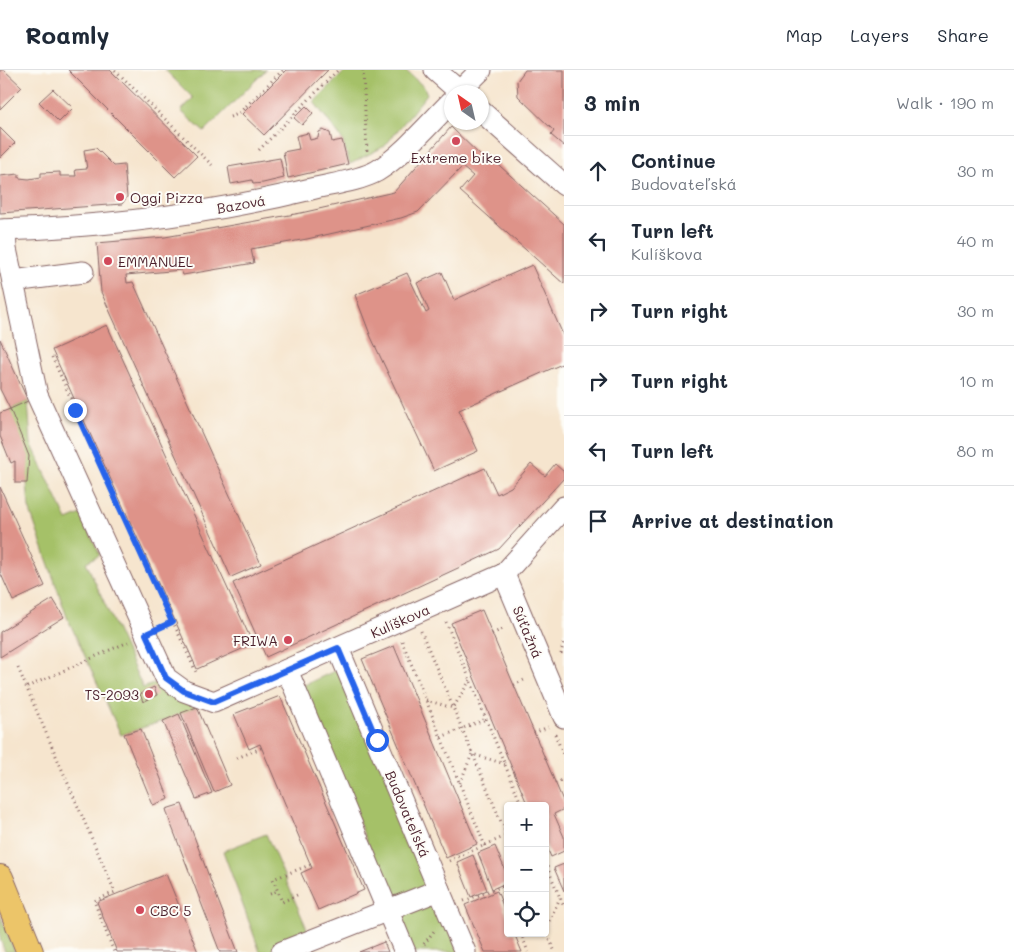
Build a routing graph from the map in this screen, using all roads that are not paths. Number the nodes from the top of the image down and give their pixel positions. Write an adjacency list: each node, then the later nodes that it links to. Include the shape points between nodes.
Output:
1 (435, 70): 3 (street)
2 (481, 70): 4 (street)
3 (451, 85)
4 (466, 85)
5 (444, 109): 8 (street, Bazová, via 392,159 371,174 205,211 120,222)
6 (489, 118): 7 (street)
7 (564, 186)
8 (2, 230): 10 (street)
9 (83, 272): 10 (street)
10 (13, 281): 14 (street, Kulíškova, via 37,395 166,678 184,691 214,702)
11 (564, 507): 12 (street, Kulíškova)
12 (504, 574): 13 (street, Kulíškova); 15 (street, Súťažná)
13 (338, 648): 14 (street, Kulíškova); 17 (street, Budovateľská)
14 (288, 670): 18 (street)
15 (558, 722)
16 (0, 878): 19 (main road)
17 (439, 890): 18 (street); 22 (street, Budovateľská)
18 (387, 910): 20 (street); 21 (street)
19 (30, 952)
20 (282, 952)
21 (405, 952)
22 (465, 952)

